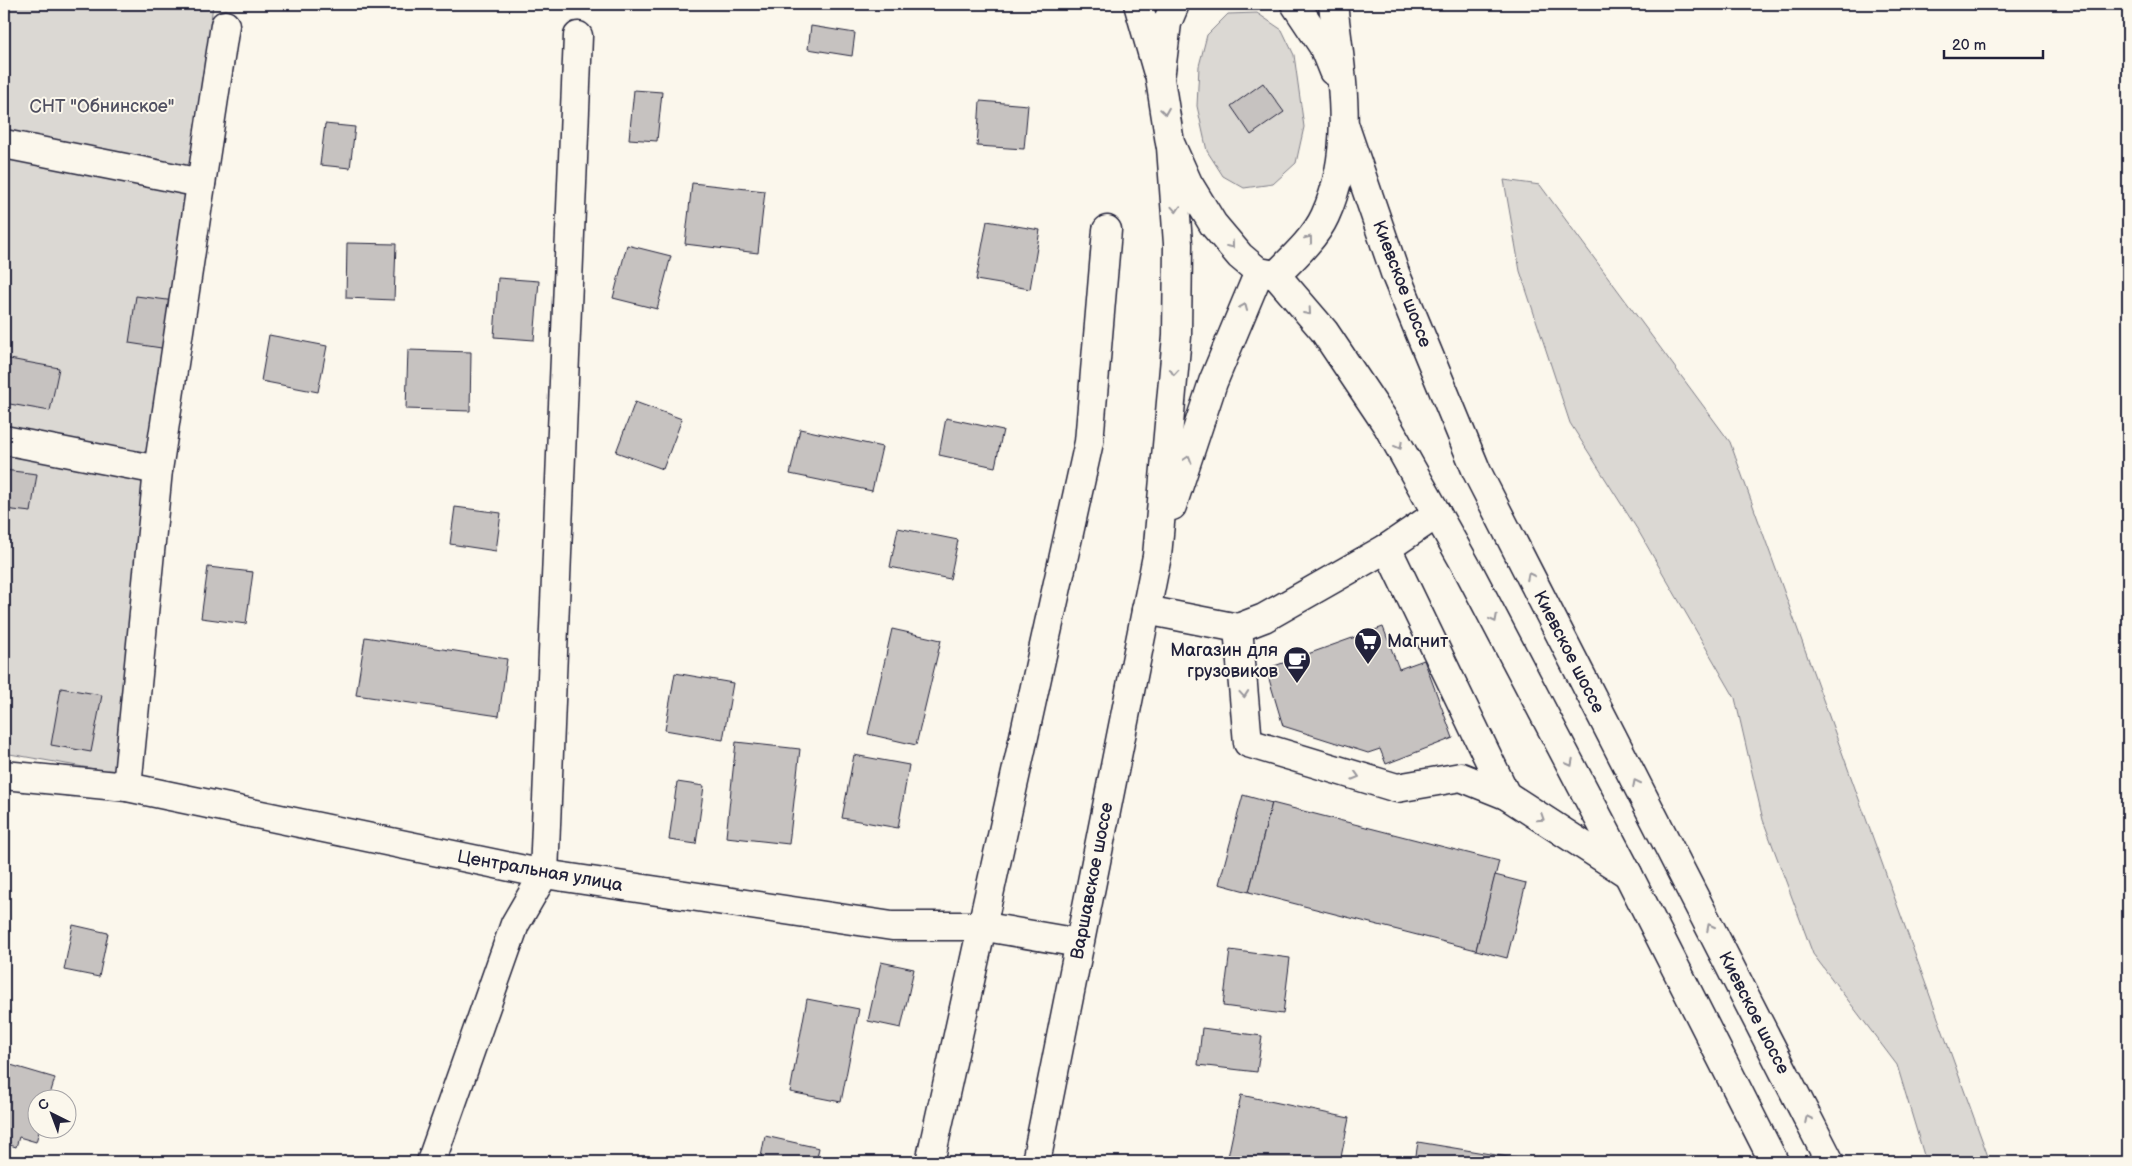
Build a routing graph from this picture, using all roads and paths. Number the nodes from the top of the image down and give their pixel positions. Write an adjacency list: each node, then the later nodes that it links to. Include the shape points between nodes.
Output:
1 (1138, 4): 7 (main road)
2 (1175, 4): 7 (main road, via 1167,22)
3 (1294, 4): 8 (main road, via 1323,46)
4 (1333, 4): 8 (main road)
5 (225, 25): 12 (main road)
6 (578, 36): 25 (main road)
7 (1160, 80): 10 (main road, one-way to 10)
8 (1344, 95): 9 (main road)
9 (1345, 127): 14 (main road, one-way to 9, via 1298,253 1325,217 1339,176); 33 (main road, Киевское шоссе, one-way to 9, via 1478,472 1395,272)
10 (1170, 143): 14 (main road, one-way to 14, via 1212,224 1240,256); 19 (main road, one-way to 19, via 1178,244 1177,336)
11 (4, 144): 12 (main road)
12 (201, 183): 16 (main road)
13 (1107, 230): 27 (main road, via 1089,442)
14 (1268, 273): 17 (main road, one-way to 17, via 1324,331 1387,425); 19 (main road, one-way to 14, via 1213,382)
15 (4, 440): 16 (main road)
16 (158, 470): 23 (main road)
17 (1437, 514): 18 (main road); 26 (main road, one-way to 26)
18 (1387, 548): 21 (main road, via 1264,618); 24 (main road)
19 (1157, 556): 20 (main road, Варшавское шоссе)
20 (1147, 605): 21 (main road); 28 (main road, Варшавское шоссе)
21 (1238, 628): 24 (main road, one-way to 24, via 1248,744 1396,788 1462,777)
22 (4, 775): 23 (main road, Центральная улица)
23 (127, 787): 25 (main road, Центральная улица)
24 (1506, 795): 26 (main road, one-way to 26)
25 (544, 874): 27 (main road, Центральная улица, via 892,926); 29 (main road, via 515,924)
26 (1628, 874): 32 (main road)
27 (980, 926): 28 (main road, Центральная улица); 30 (main road)
28 (1079, 943): 31 (main road, Варшавское шоссе)
29 (431, 1162)
30 (930, 1162)
31 (1036, 1162)
32 (1774, 1162)
33 (1830, 1162)

